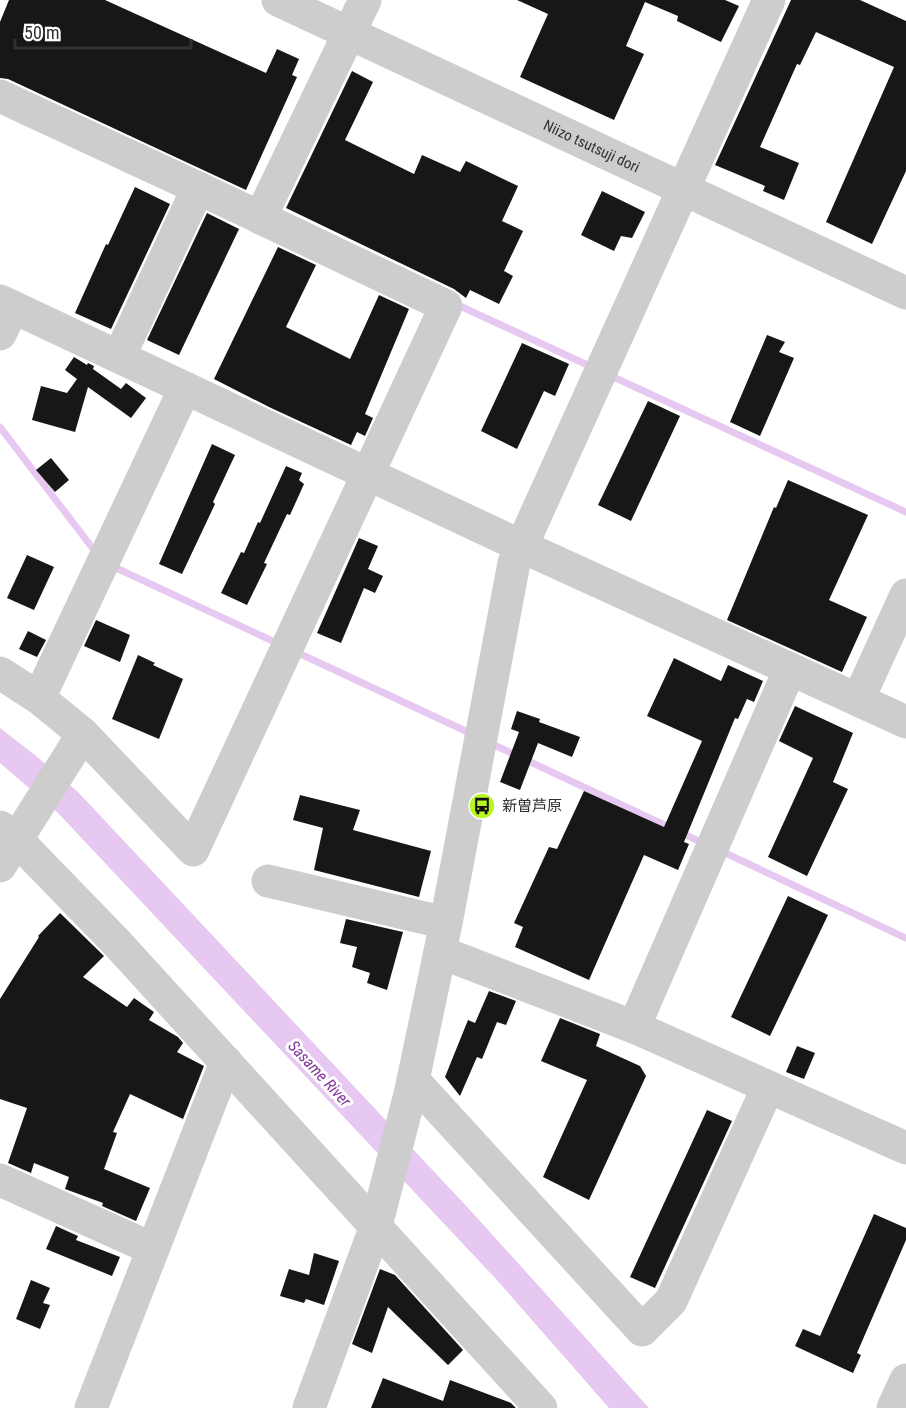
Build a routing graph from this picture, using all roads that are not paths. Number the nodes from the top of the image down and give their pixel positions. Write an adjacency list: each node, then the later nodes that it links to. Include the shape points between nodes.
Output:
1 (278, 0): 4 (street, Niizo tsutsuji dori)
2 (365, 0): 4 (street)
3 (769, 0): 7 (street)
4 (350, 33): 7 (street, Niizo tsutsuji dori); 8 (street)
5 (0, 96): 6 (street)
6 (198, 188): 8 (street); 11 (street)
7 (685, 189): 9 (street, Niizo tsutsuji dori); 14 (street)
8 (260, 218): 13 (street, via 446,306)
9 (906, 293)
10 (4, 314): 11 (street)
11 (119, 357): 12 (street)
12 (185, 388): 13 (street); 18 (street)
13 (368, 474): 14 (street); 21 (street, via 193,850)
14 (522, 546): 16 (street); 24 (street, via 514,563)
15 (906, 595): 19 (street)
16 (790, 669): 19 (street); 25 (street)
17 (0, 673): 18 (street)
18 (39, 698): 21 (street)
19 (858, 700): 20 (street)
20 (906, 722)
21 (80, 739): 22 (street)
22 (9, 841): 26 (street, via 117,943)
23 (268, 881): 24 (street)
24 (443, 938): 25 (street); 27 (street)
25 (634, 1027): 28 (street)
26 (226, 1062): 31 (street); 32 (street)
27 (412, 1085): 28 (street, via 642,1330 671,1301); 31 (street)
28 (768, 1087): 29 (street)
29 (906, 1148)
30 (0, 1180): 32 (street)
31 (378, 1217): 34 (street); 35 (street)
32 (153, 1250): 33 (street)
33 (91, 1408)
34 (309, 1408)
35 (541, 1408)

